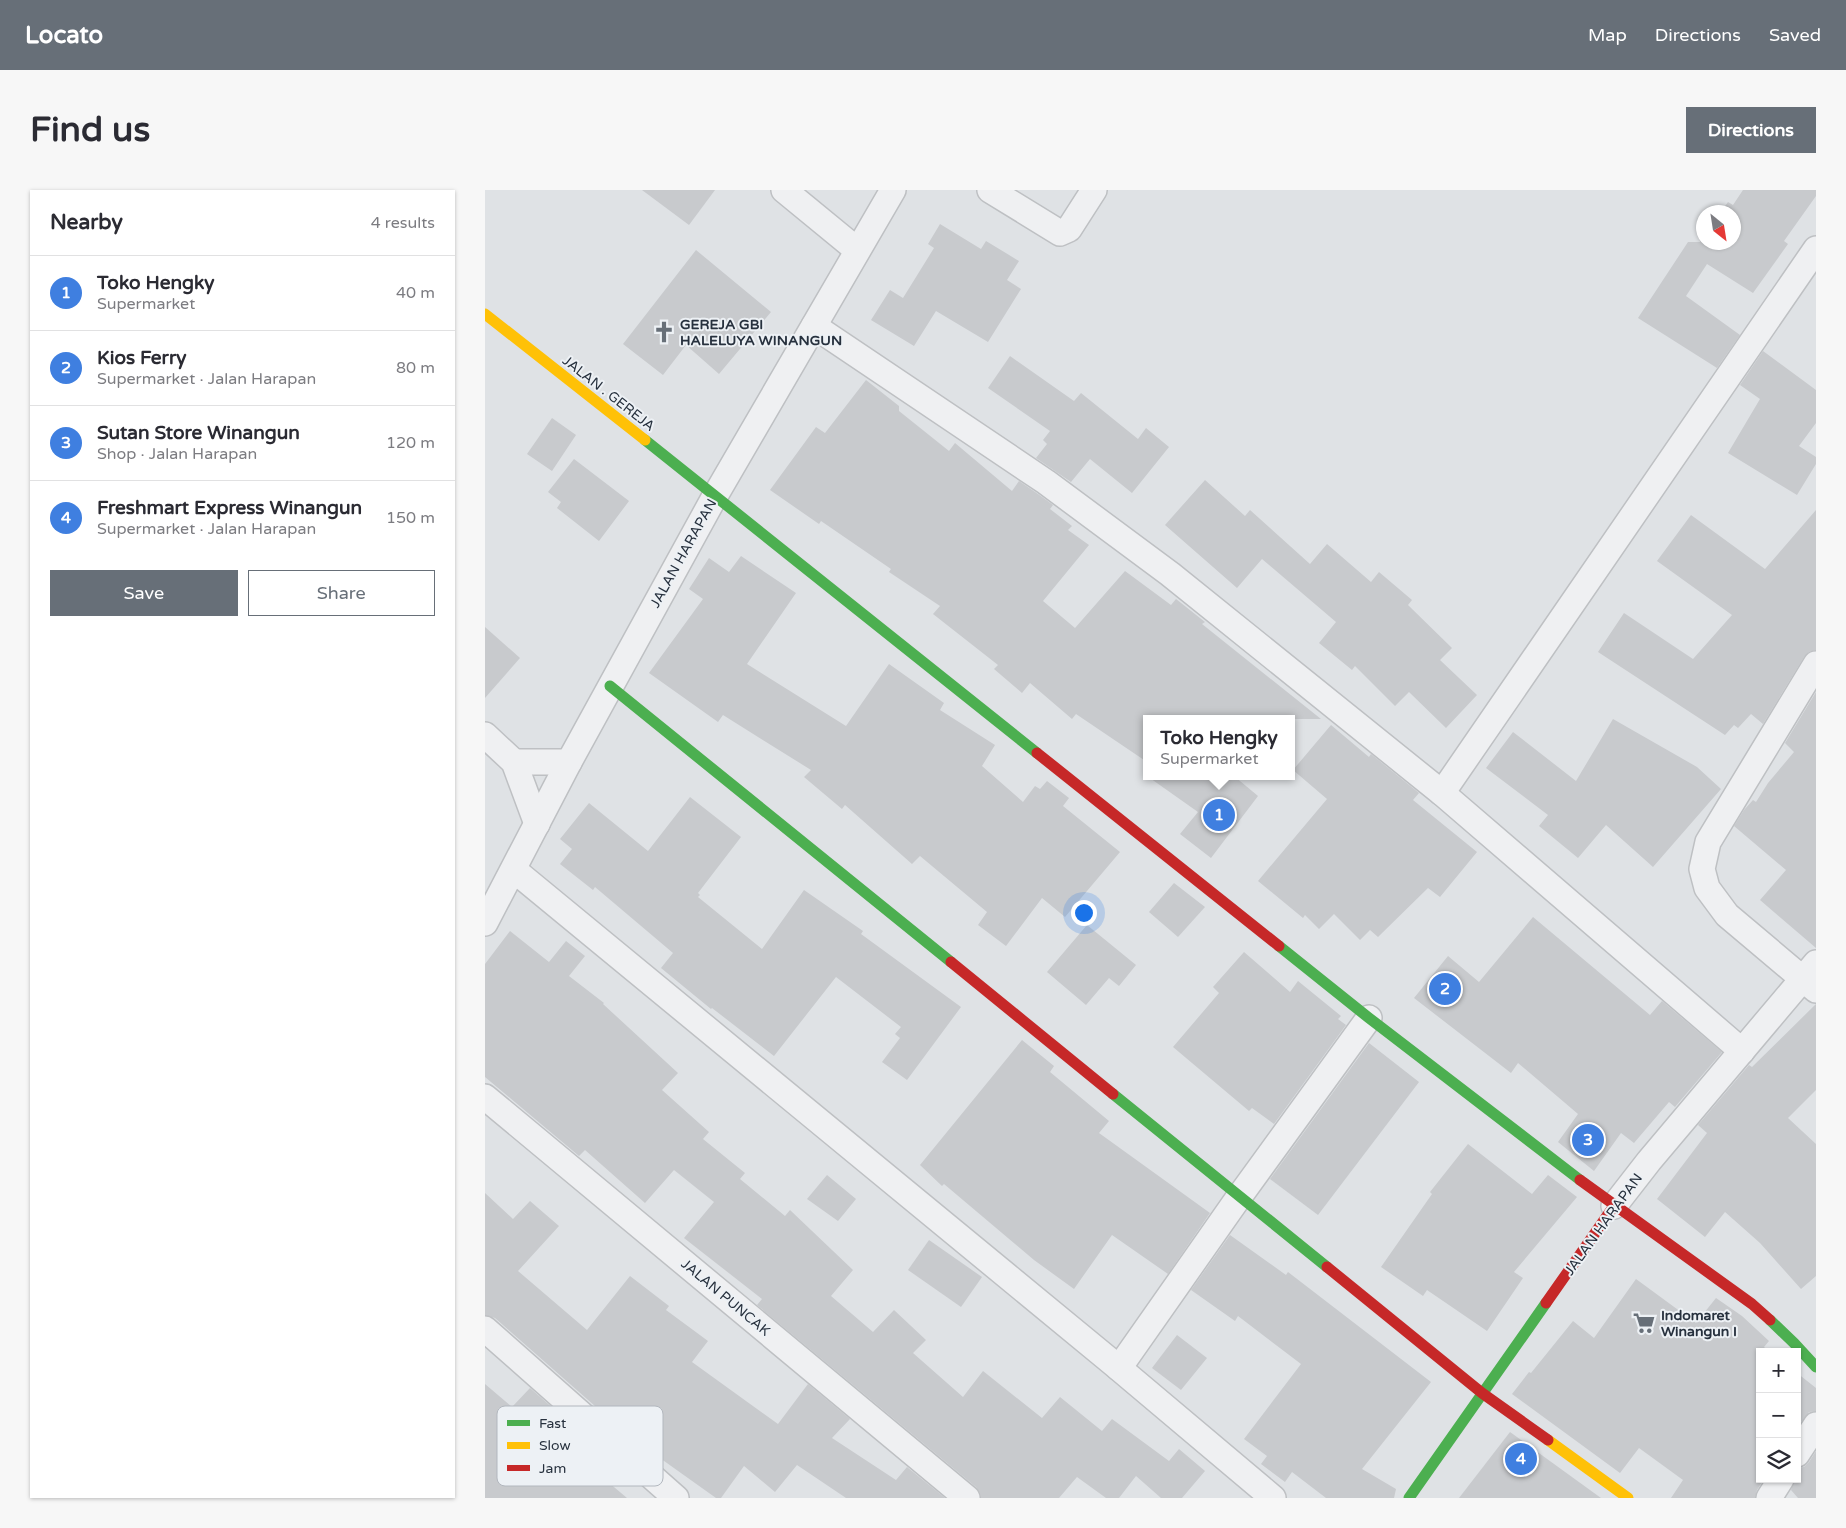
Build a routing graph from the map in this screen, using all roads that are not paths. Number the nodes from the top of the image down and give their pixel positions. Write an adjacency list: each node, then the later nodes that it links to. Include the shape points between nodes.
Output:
1 (784, 190): 6 (street)
2 (893, 190): 6 (street, JALAN HARAPAN)
3 (990, 190): 4 (street, via 1060,234 1069,229)
4 (1094, 190)
5 (1816, 249): 15 (street)
6 (857, 250): 8 (street, JALAN HARAPAN)
7 (485, 314): 9 (street, JALAN . GEREJA)
8 (814, 326): 9 (street, JALAN HARAPAN); 15 (street, via 1046,482 1170,574)
9 (715, 496): 11 (street, JALAN HARAPAN); 20 (street, JALAN . GEREJA)
10 (1816, 664): 19 (street, via 1708,842 1702,869 1707,888 1727,915)
11 (610, 686): 14 (street, JALAN HARAPAN); 23 (street)
12 (485, 735): 13 (street)
13 (514, 762): 14 (street); 16 (street)
14 (569, 762): 16 (street, JALAN HARAPAN)
15 (1442, 793): 21 (street)
16 (537, 824): 17 (street, JALAN HARAPAN)
17 (514, 870): 18 (street, JALAN HARAPAN); 26 (street)
18 (485, 923)
19 (1811, 978): 21 (street, JALAN HARAPAN)
20 (1369, 1018): 23 (street); 24 (street, JALAN . GEREJA)
21 (1742, 1051): 24 (street, JALAN HARAPAN)
22 (485, 1097): 35 (street, JALAN PUNCAK)
23 (1239, 1197): 26 (street); 28 (street)
24 (1614, 1206): 27 (street, JALAN . GEREJA, via 1751,1304); 28 (street, JALAN HARAPAN)
25 (485, 1329): 29 (street)
26 (1119, 1368): 36 (street)
27 (1816, 1368)
28 (1482, 1393): 37 (street, JALAN HARAPAN); 38 (street)
29 (572, 1406)
30 (1816, 1425): 31 (street)
31 (1801, 1448)
32 (1778, 1483): 39 (street)
33 (663, 1486): 34 (street)
34 (677, 1498)
35 (967, 1498)
36 (1273, 1498)
37 (1409, 1498)
38 (1628, 1498)
39 (1769, 1498)

